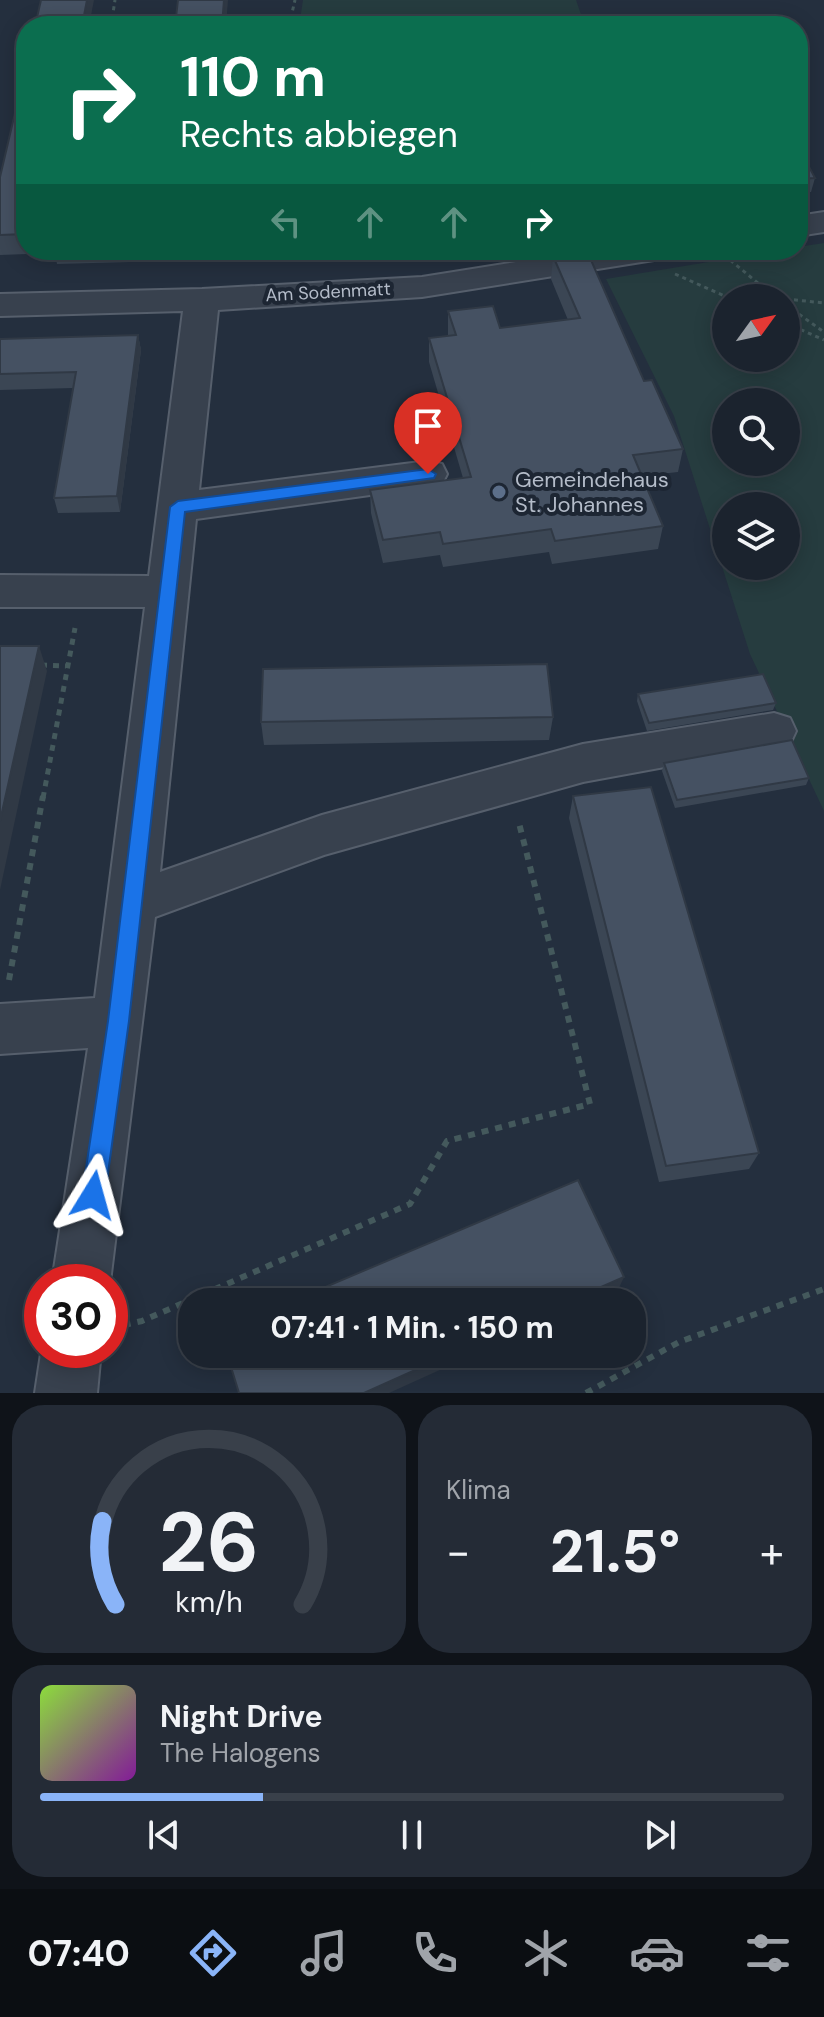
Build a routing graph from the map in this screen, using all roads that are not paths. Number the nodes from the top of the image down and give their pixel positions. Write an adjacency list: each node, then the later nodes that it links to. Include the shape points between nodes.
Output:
1 (591, 260): 2 (street, Am Sodenmatt, via 422,287)
2 (202, 300): 3 (street, Am Sodenmatt); 5 (street)
3 (0, 305)
4 (428, 474): 5 (street)
5 (178, 507): 7 (street)
6 (0, 591): 7 (street)
7 (168, 592): 9 (street)
8 (774, 731): 9 (street, via 583,763 322,835)
9 (131, 904): 11 (street)
10 (4, 1006): 11 (street)
11 (118, 1021): 12 (street)
12 (84, 1264)
13 (69, 1368): 14 (street)
14 (66, 1393)

